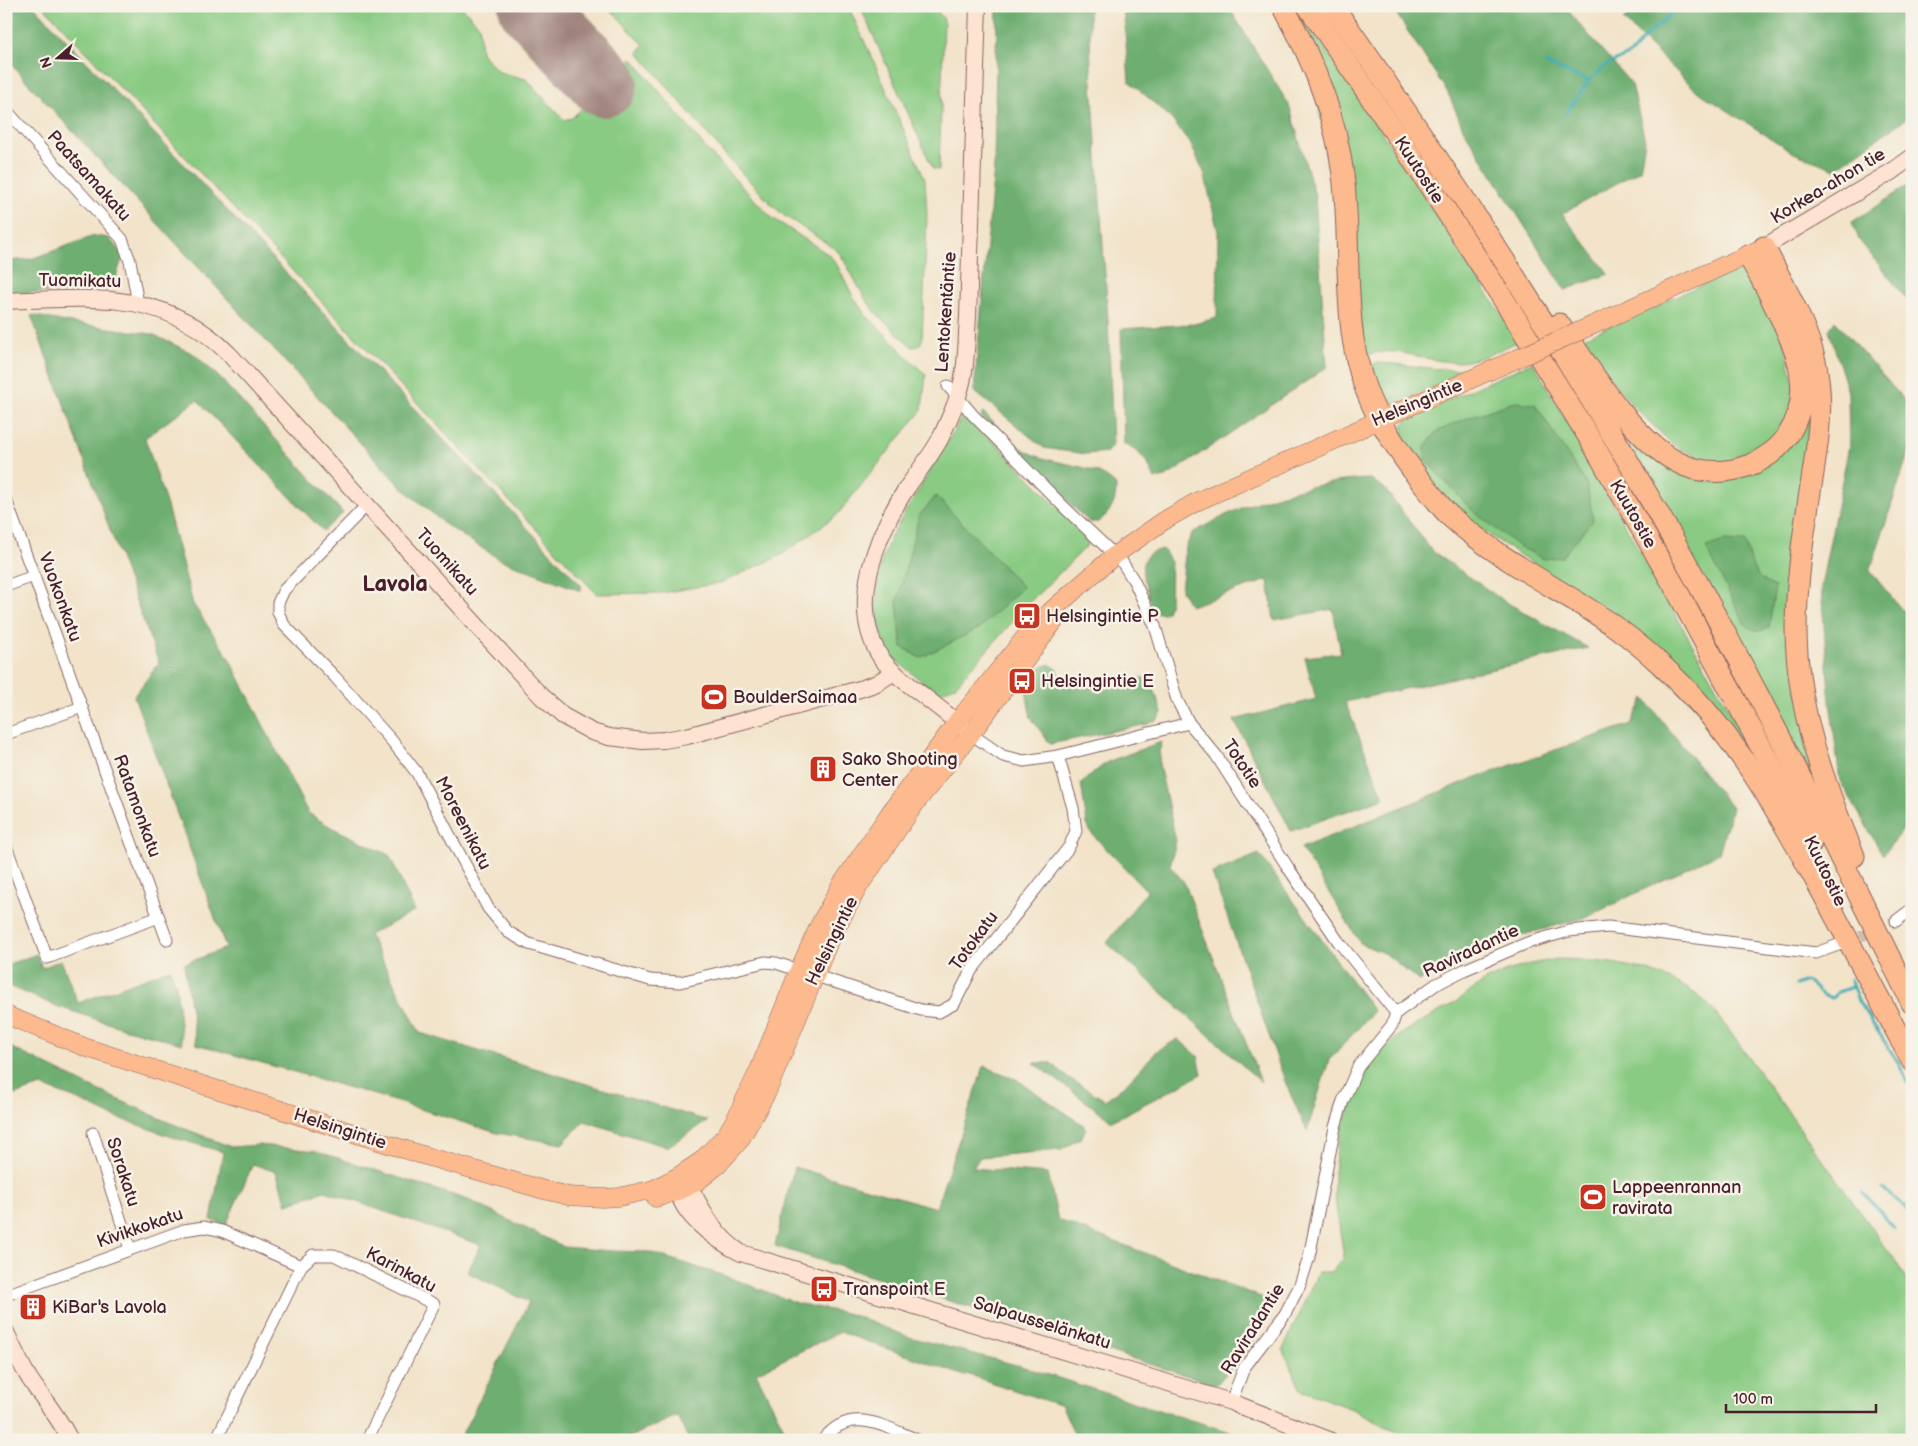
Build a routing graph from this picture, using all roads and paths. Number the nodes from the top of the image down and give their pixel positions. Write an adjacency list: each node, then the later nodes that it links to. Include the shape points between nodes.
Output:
1 (978, 6): 11 (street, Lentokentäntie, via 968,318 965,363)
2 (1283, 6): 12 (highway, via 1301,38 1332,121 1343,172 1348,226 1351,332 1367,392)
3 (1308, 6): 38 (highway, Kuutostie, via 1400,140 1590,439 1676,589 1790,801)
4 (1333, 6): 5 (highway, Kuutostie)
5 (1397, 97): 8 (highway, via 1623,414 1678,463 1715,472 1754,464 1776,449 1793,427 1802,400 1801,370 1791,339 1757,271); 35 (highway, Kuutostie, via 1505,261 1604,421 1695,578 1783,741)
6 (6, 110): 10 (street, Paatsamakatu, via 122,239)
7 (1912, 157): 8 (street, Korkea-ahon tie)
8 (1756, 252): 12 (main road, Helsingintie, bridge); 33 (highway, via 1805,332 1818,380 1817,448 1796,613 1803,701 1830,797)
9 (6, 301): 10 (street, Tuomikatu, via 103,298)
10 (138, 303): 14 (street, Tuomikatu, via 196,326 217,342)
11 (953, 392): 15 (street, Tototie, via 1066,509); 19 (street, Lentokentäntie, via 941,438 892,512 870,570 867,620 871,638 879,655)
12 (1380, 419): 15 (main road, Helsingintie, via 1198,501); 39 (highway, via 1414,473 1450,516 1497,553 1615,626 1678,680 1708,712 1780,815)
13 (6, 500): 16 (street, Vuokonkatu)
14 (367, 505): 19 (street, Tuomikatu, via 541,696 563,716 592,732 626,739 664,740 860,689); 32 (street, Moreenikatu, via 284,590 278,612 284,625 386,734 417,773 488,908 508,932 529,944 650,980 694,980 765,962)
15 (1116, 555): 17 (main road, Helsingintie); 22 (street, Tototie, via 1134,581 1155,626 1177,700)
16 (34, 576): 18 (street); 20 (street, Vuokonkatu)
17 (1084, 582): 21 (main road, Helsingintie, via 1027,635); 24 (main road, Helsingintie)
18 (6, 586)
19 (894, 672): 21 (street, Lentokentäntie)
20 (82, 707): 23 (street); 28 (street, Ratamonkatu)
21 (957, 722): 24 (street, Lentokentäntie); 32 (main road, Helsingintie, via 846,878 820,924)
22 (1189, 724): 25 (street); 36 (street, Tototie, via 1216,755 1338,941)
23 (6, 734)
24 (971, 734): 25 (street, via 1002,756 1013,759 1024,761); 32 (main road, Helsingintie, via 876,859)
25 (1058, 756): 32 (street, Totokatu, via 1076,831 1069,847 972,971 954,1004 939,1012 921,1010)
26 (6, 846): 28 (street, via 47,958)
27 (1912, 910): 29 (street)
28 (159, 918): 30 (street, Ratamonkatu)
29 (1896, 921)
30 (167, 940)
31 (1841, 944): 36 (street, Raviradantie, via 1816,953 1608,927 1568,931 1527,943 1464,970 1435,985)
32 (807, 972): 42 (main road, Helsingintie, via 735,1120)
33 (1912, 990)
34 (6, 1001): 40 (main road, Helsingintie)
35 (1912, 1003)
36 (1396, 1013): 47 (street, Raviradantie, via 1392,1025 1358,1067 1343,1101 1300,1285 1285,1314 1244,1368)
37 (6, 1015): 40 (main road, Helsingintie, via 87,1048)
38 (1912, 1049)
39 (1912, 1061)
40 (137, 1064): 42 (main road, Helsingintie, via 419,1154 569,1196 620,1197)
41 (92, 1134): 43 (street, Sorakatu)
42 (681, 1185): 47 (street, Salpausselänkatu, via 686,1208 702,1228 741,1252)
43 (130, 1249): 44 (street, Kivikkokatu, via 184,1230 204,1227 222,1231); 45 (street, Kivikkokatu)
44 (301, 1266): 49 (street); 50 (street, Karinkatu, via 313,1255 334,1254 434,1304)
45 (6, 1295)
46 (6, 1332): 48 (street, via 18,1360 62,1422)
47 (1231, 1402): 53 (street, Salpausselänkatu)
48 (70, 1440)
49 (216, 1440)
50 (367, 1440)
51 (823, 1440): 52 (street, via 830,1430 850,1420 867,1420)
52 (918, 1440)
53 (1329, 1440)

